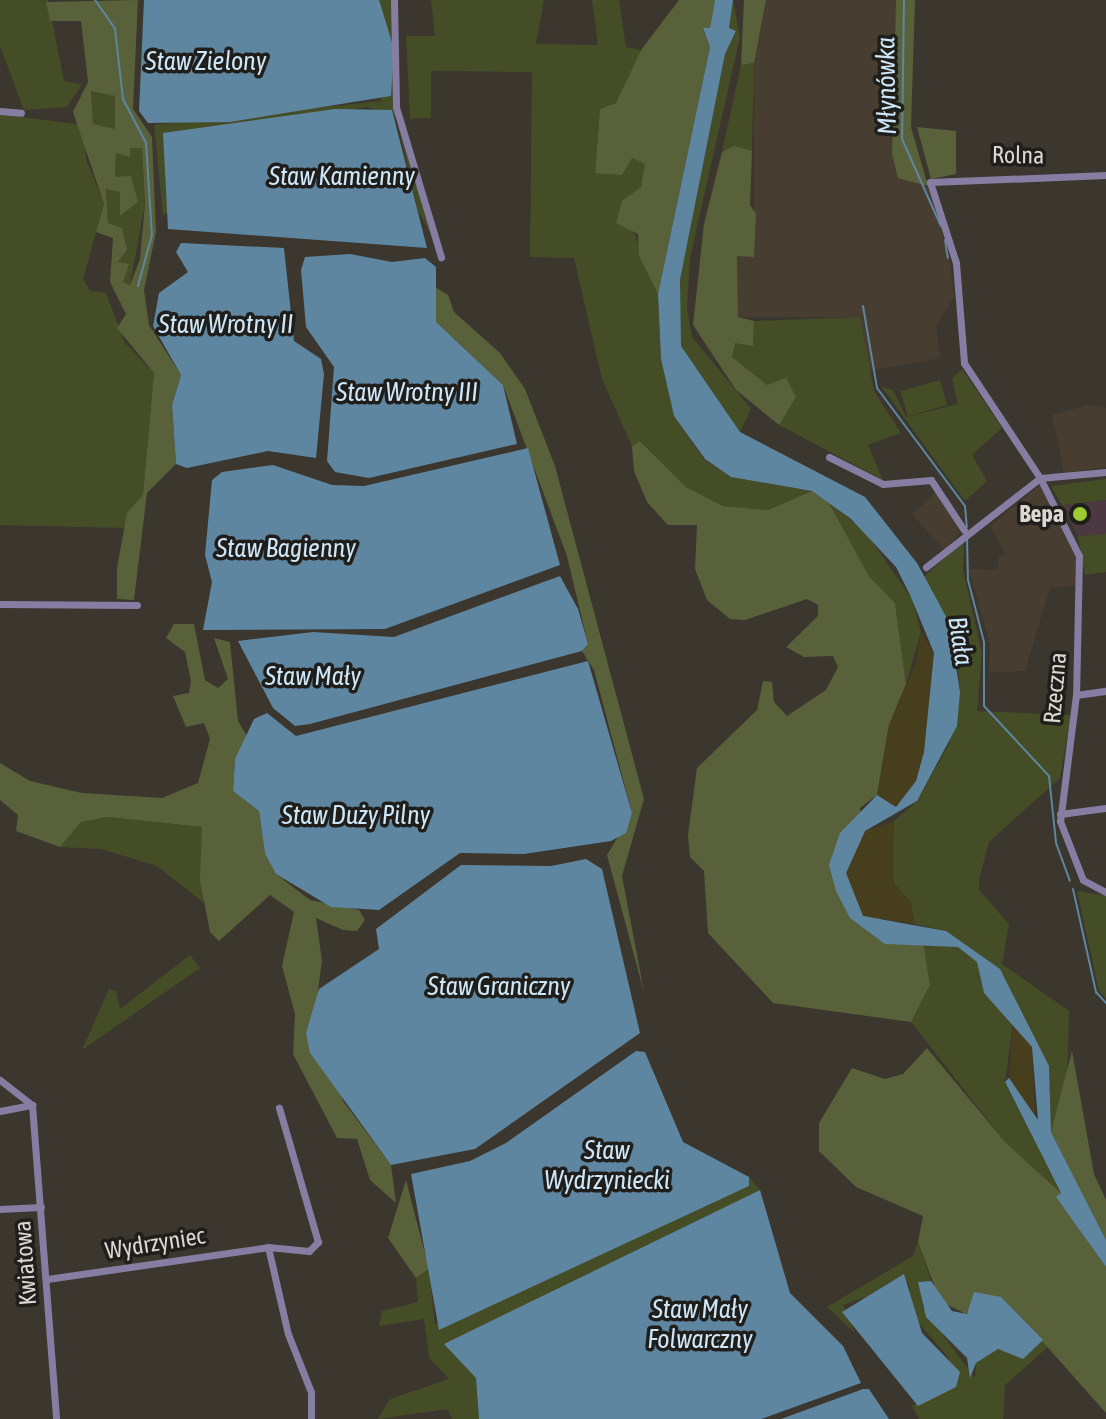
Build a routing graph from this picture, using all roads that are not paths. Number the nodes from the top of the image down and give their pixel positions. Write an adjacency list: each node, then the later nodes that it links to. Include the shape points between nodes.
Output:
1 (394, 0): 6 (street, via 396,107)
2 (0, 111): 3 (street)
3 (21, 113)
4 (1106, 175): 5 (street, Rolna)
5 (930, 182): 9 (street, Rzeczna, via 956,263 964,363)
6 (441, 257)
7 (829, 457): 10 (street, via 883,484 931,480)
8 (1106, 472): 9 (street)
9 (1040, 478): 10 (street, via 986,526); 15 (street, Rzeczna, via 1079,556)
10 (964, 530): 11 (street)
11 (926, 567)
12 (0, 604): 13 (street)
13 (137, 605)
14 (1106, 691): 15 (street)
15 (1076, 695): 17 (street, Rzeczna)
16 (1106, 808): 17 (street)
17 (1060, 814): 18 (street, Rzeczna, via 1077,871)
18 (1106, 892)
19 (0, 1080): 20 (street)
20 (32, 1105): 22 (street); 23 (street, Kwiatowa)
21 (279, 1108): 25 (street, Wydrzyniec, via 318,1242 309,1251)
22 (0, 1111)
23 (41, 1207): 24 (street); 26 (street, Kwiatowa)
24 (0, 1209)
25 (268, 1247): 26 (street, Wydrzyniec); 28 (street, via 288,1334 311,1392)
26 (47, 1279): 27 (street, Kwiatowa)
27 (56, 1419)
28 (311, 1419)

